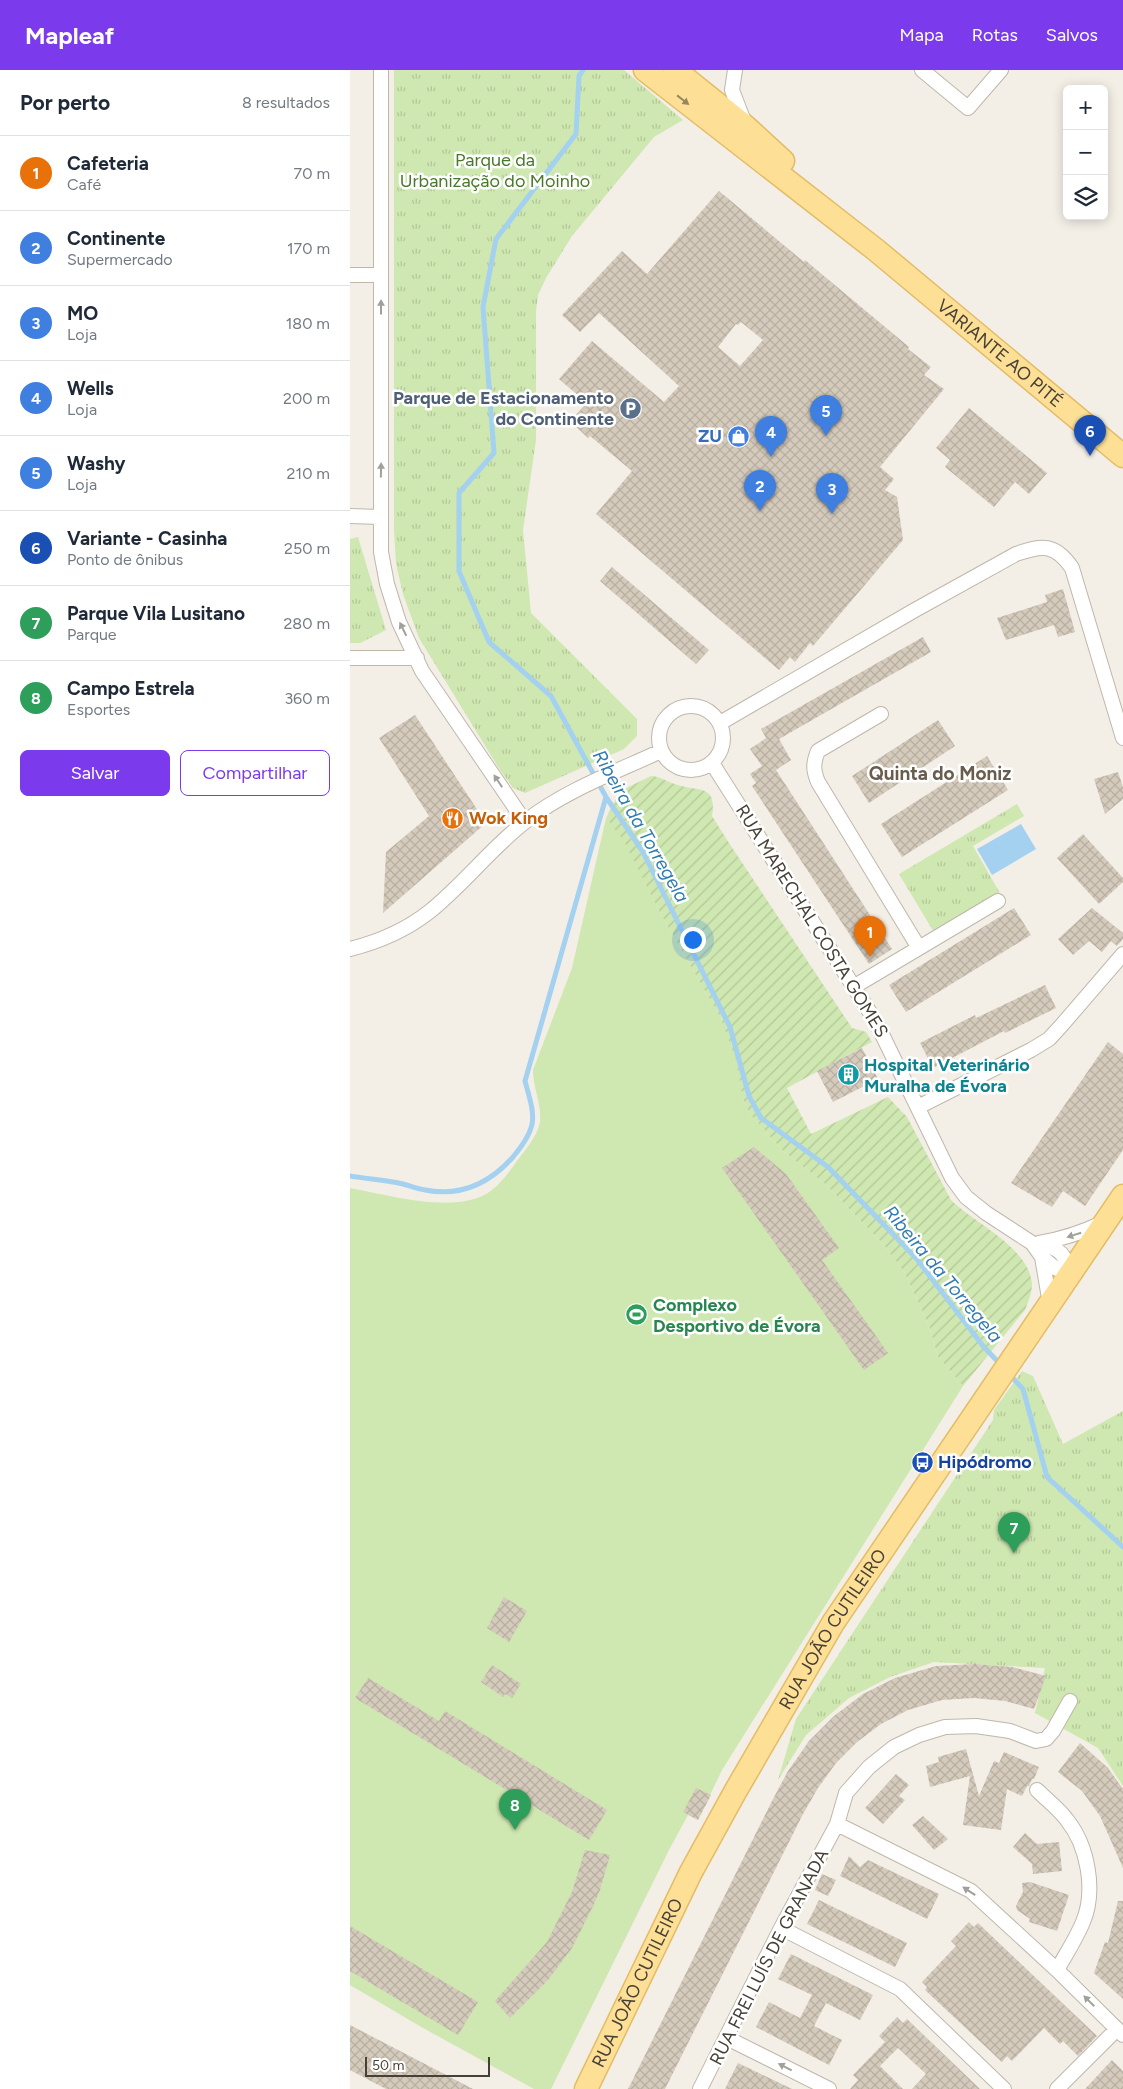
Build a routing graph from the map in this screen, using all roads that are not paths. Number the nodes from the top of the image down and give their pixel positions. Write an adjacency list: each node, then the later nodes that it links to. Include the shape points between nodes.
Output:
1 (381, 70): 10 (street)
2 (645, 70): 8 (main road, VARIANTE AO PITÉ, one-way to 8)
3 (675, 70): 7 (main road, VARIANTE AO PITÉ)
4 (735, 70): 7 (street, via 732,90)
5 (922, 70): 6 (street, via 968,108)
6 (1001, 70)
7 (746, 127): 8 (main road, VARIANTE AO PITÉ)
8 (876, 250): 11 (main road, VARIANTE AO PITÉ)
9 (350, 275): 10 (street)
10 (381, 275): 13 (street, one-way to 10)
11 (1123, 456)
12 (350, 516): 13 (street)
13 (380, 517): 15 (street, one-way to 13, via 399,622 387,584 381,552)
14 (350, 658): 15 (street)
15 (417, 658): 21 (street, one-way to 15, via 422,671)
16 (881, 714): 23 (street, via 818,751 813,761 814,772)
17 (720, 723): 18 (street, via 1016,554 1043,548 1055,550 1072,568); 19 (street, via 710,712 697,706 682,707 669,714 661,725 658,738); 20 (street, via 724,740)
18 (1123, 738)
19 (661, 751): 20 (street, via 678,768 702,769); 21 (street, via 551,803)
20 (712, 763): 26 (street, RUA MARECHAL COSTA GOMES)
21 (525, 822): 24 (street, via 428,912 402,929 370,944)
22 (998, 901): 23 (street)
23 (919, 948): 26 (street)
24 (350, 949)
25 (1123, 954): 27 (street, via 1048,1039)
26 (855, 986): 27 (street, RUA MARECHAL COSTA GOMES)
27 (918, 1107): 30 (street, RUA MARECHAL COSTA GOMES, via 952,1178 966,1197)
28 (1123, 1196): 29 (main road, RUA JOÃO CUTILEIRO)
29 (1107, 1220): 30 (street, one-way to 30); 31 (main road, RUA JOÃO CUTILEIRO)
30 (1038, 1248): 31 (street, RUA MARECHAL COSTA GOMES, via 1054,1247 1066,1258); 32 (street)
31 (1070, 1274): 32 (main road, RUA JOÃO CUTILEIRO)
32 (1050, 1304): 40 (main road, RUA JOÃO CUTILEIRO, via 833,1623 691,1872)
33 (1070, 1700): 35 (street, RUA FREI LUÍS DE GRANADA, via 1054,1731 1046,1739 1036,1741 1010,1731 976,1726 945,1727 894,1747 869,1767 846,1793)
34 (1038, 1790): 37 (street, via 1068,1820 1081,1844 1088,1876 1084,1921)
35 (837, 1824): 36 (street, RUA FREI LUÍS DE GRANADA); 37 (street, one-way to 35, via 971,1891)
36 (781, 1928): 39 (street, RUA FREI LUÍS DE GRANADA); 43 (street, via 900,1989)
37 (1058, 1970): 38 (street, one-way to 37)
38 (1120, 2032): 44 (street)
39 (727, 2038): 41 (street, RUA FREI LUÍS DE GRANADA); 42 (street, one-way to 39)
40 (586, 2089)
41 (700, 2089)
42 (829, 2089)
43 (1004, 2089)
44 (1057, 2089)

